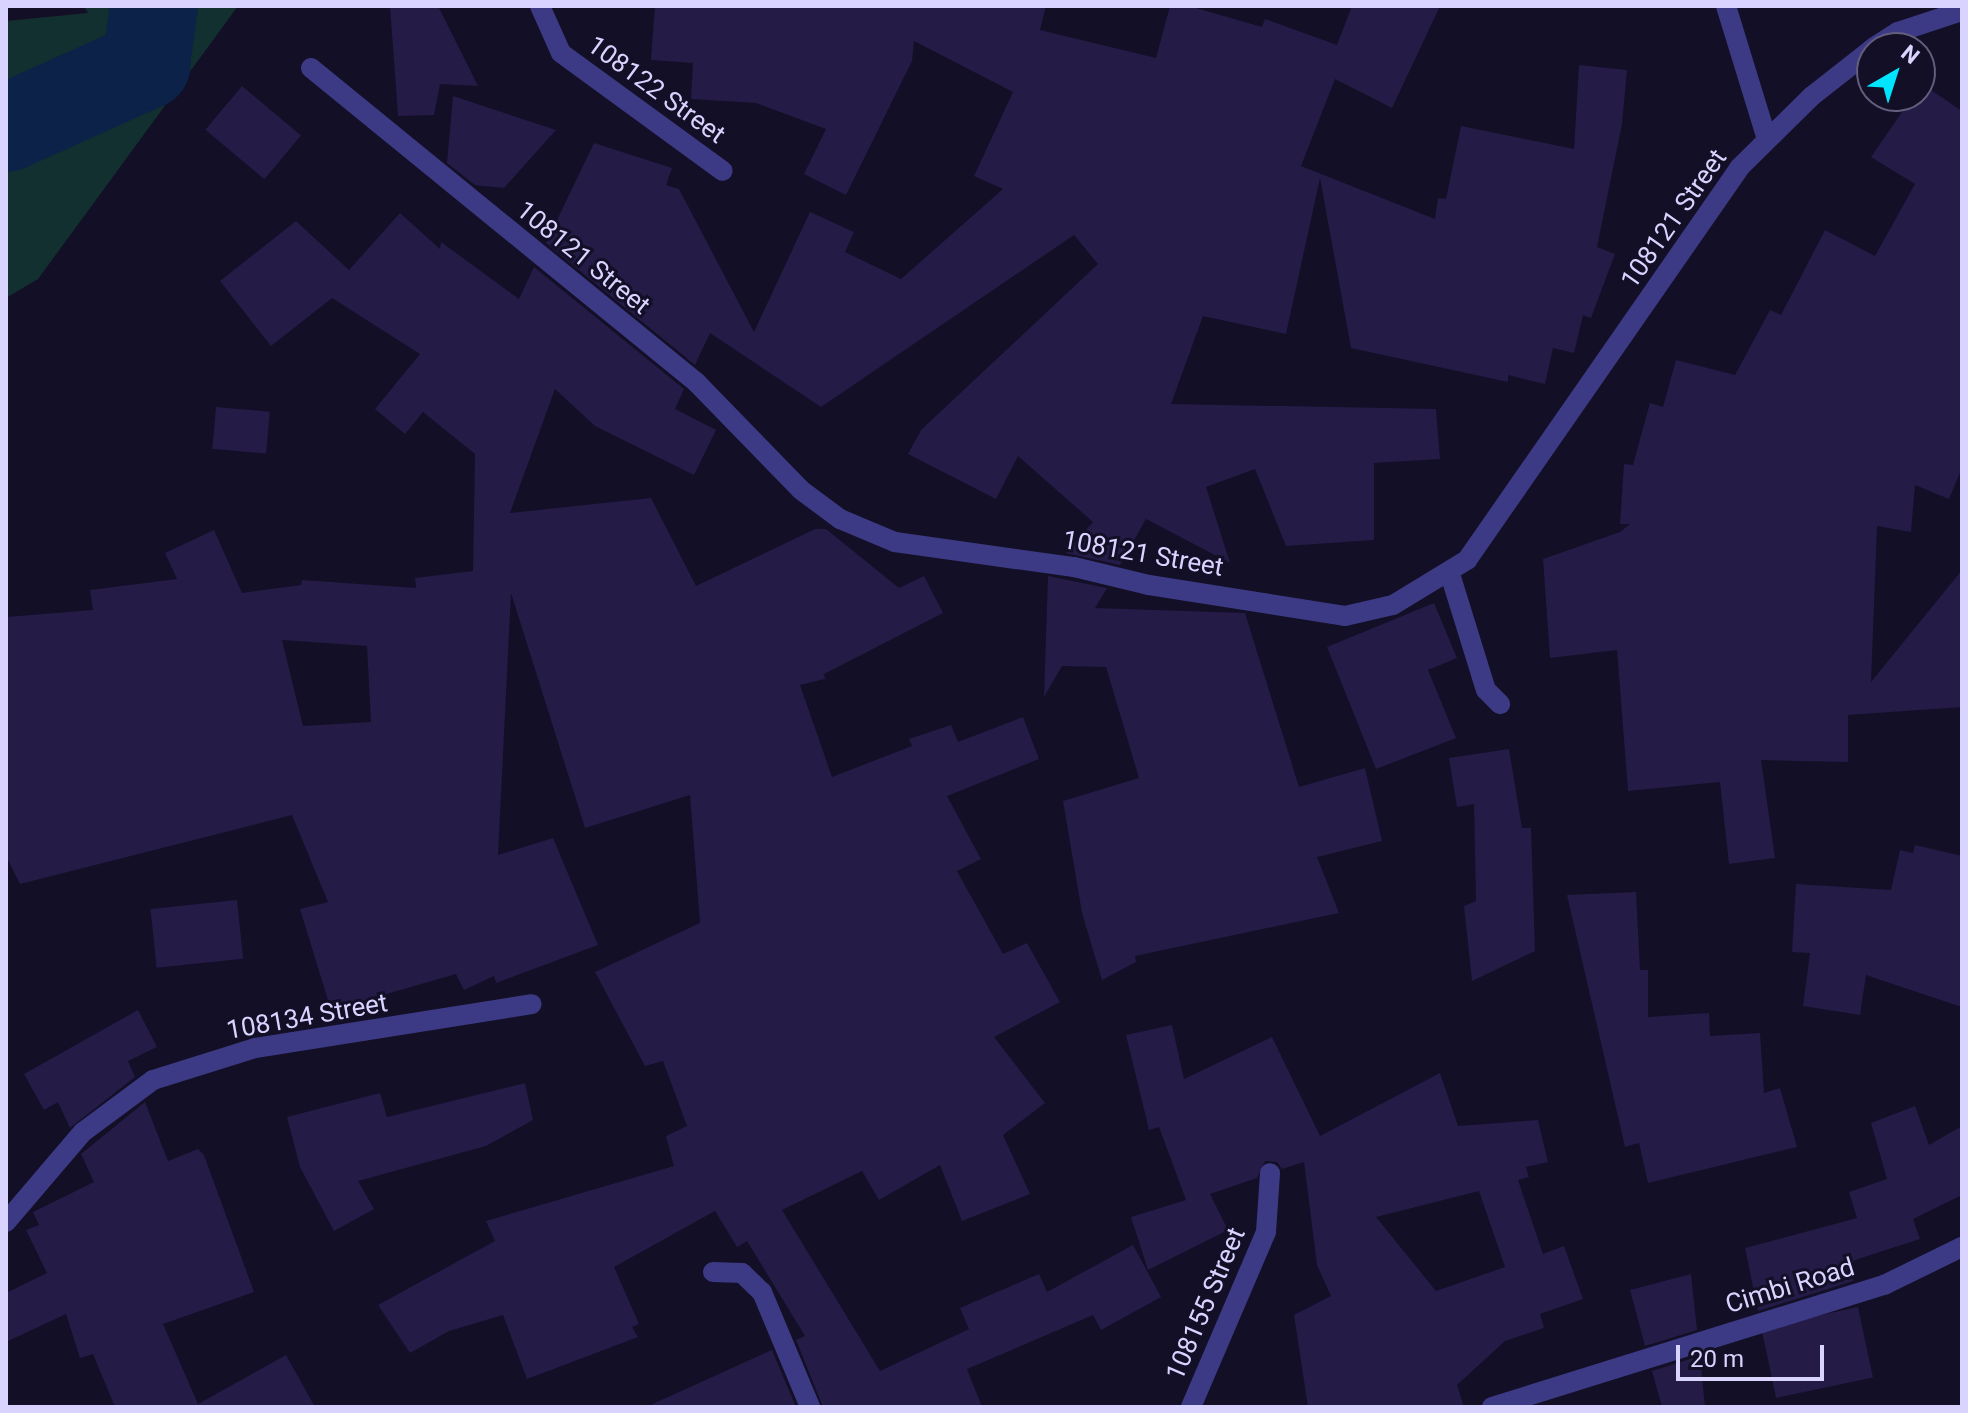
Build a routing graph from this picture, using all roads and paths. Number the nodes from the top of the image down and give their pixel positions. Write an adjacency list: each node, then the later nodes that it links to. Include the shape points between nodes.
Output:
1 (540, 6): 8 (street, 108122 Street, via 561,53)
2 (1726, 6): 7 (street)
3 (1962, 11): 4 (street, 108121 Street)
4 (1898, 32)
5 (1856, 63): 7 (street, 108121 Street)
6 (311, 68): 9 (street, 108121 Street, via 697,383 821,507 877,537 1331,615 1385,608)
7 (1767, 139): 9 (street, 108121 Street, via 1719,194 1579,402 1467,560)
8 (723, 171)
9 (1450, 574): 10 (street, via 1486,690)
10 (1500, 704)
11 (532, 1004): 13 (street, 108134 Street, via 255,1048 153,1080 83,1132)
12 (1270, 1173): 17 (street, 108155 Street, via 1266,1232)
13 (6, 1222)
14 (1962, 1247): 18 (street, Cimbi Road, via 1884,1285)
15 (713, 1272): 16 (street, via 742,1273 762,1292)
16 (810, 1407)
17 (1191, 1407)
18 (1492, 1407)

